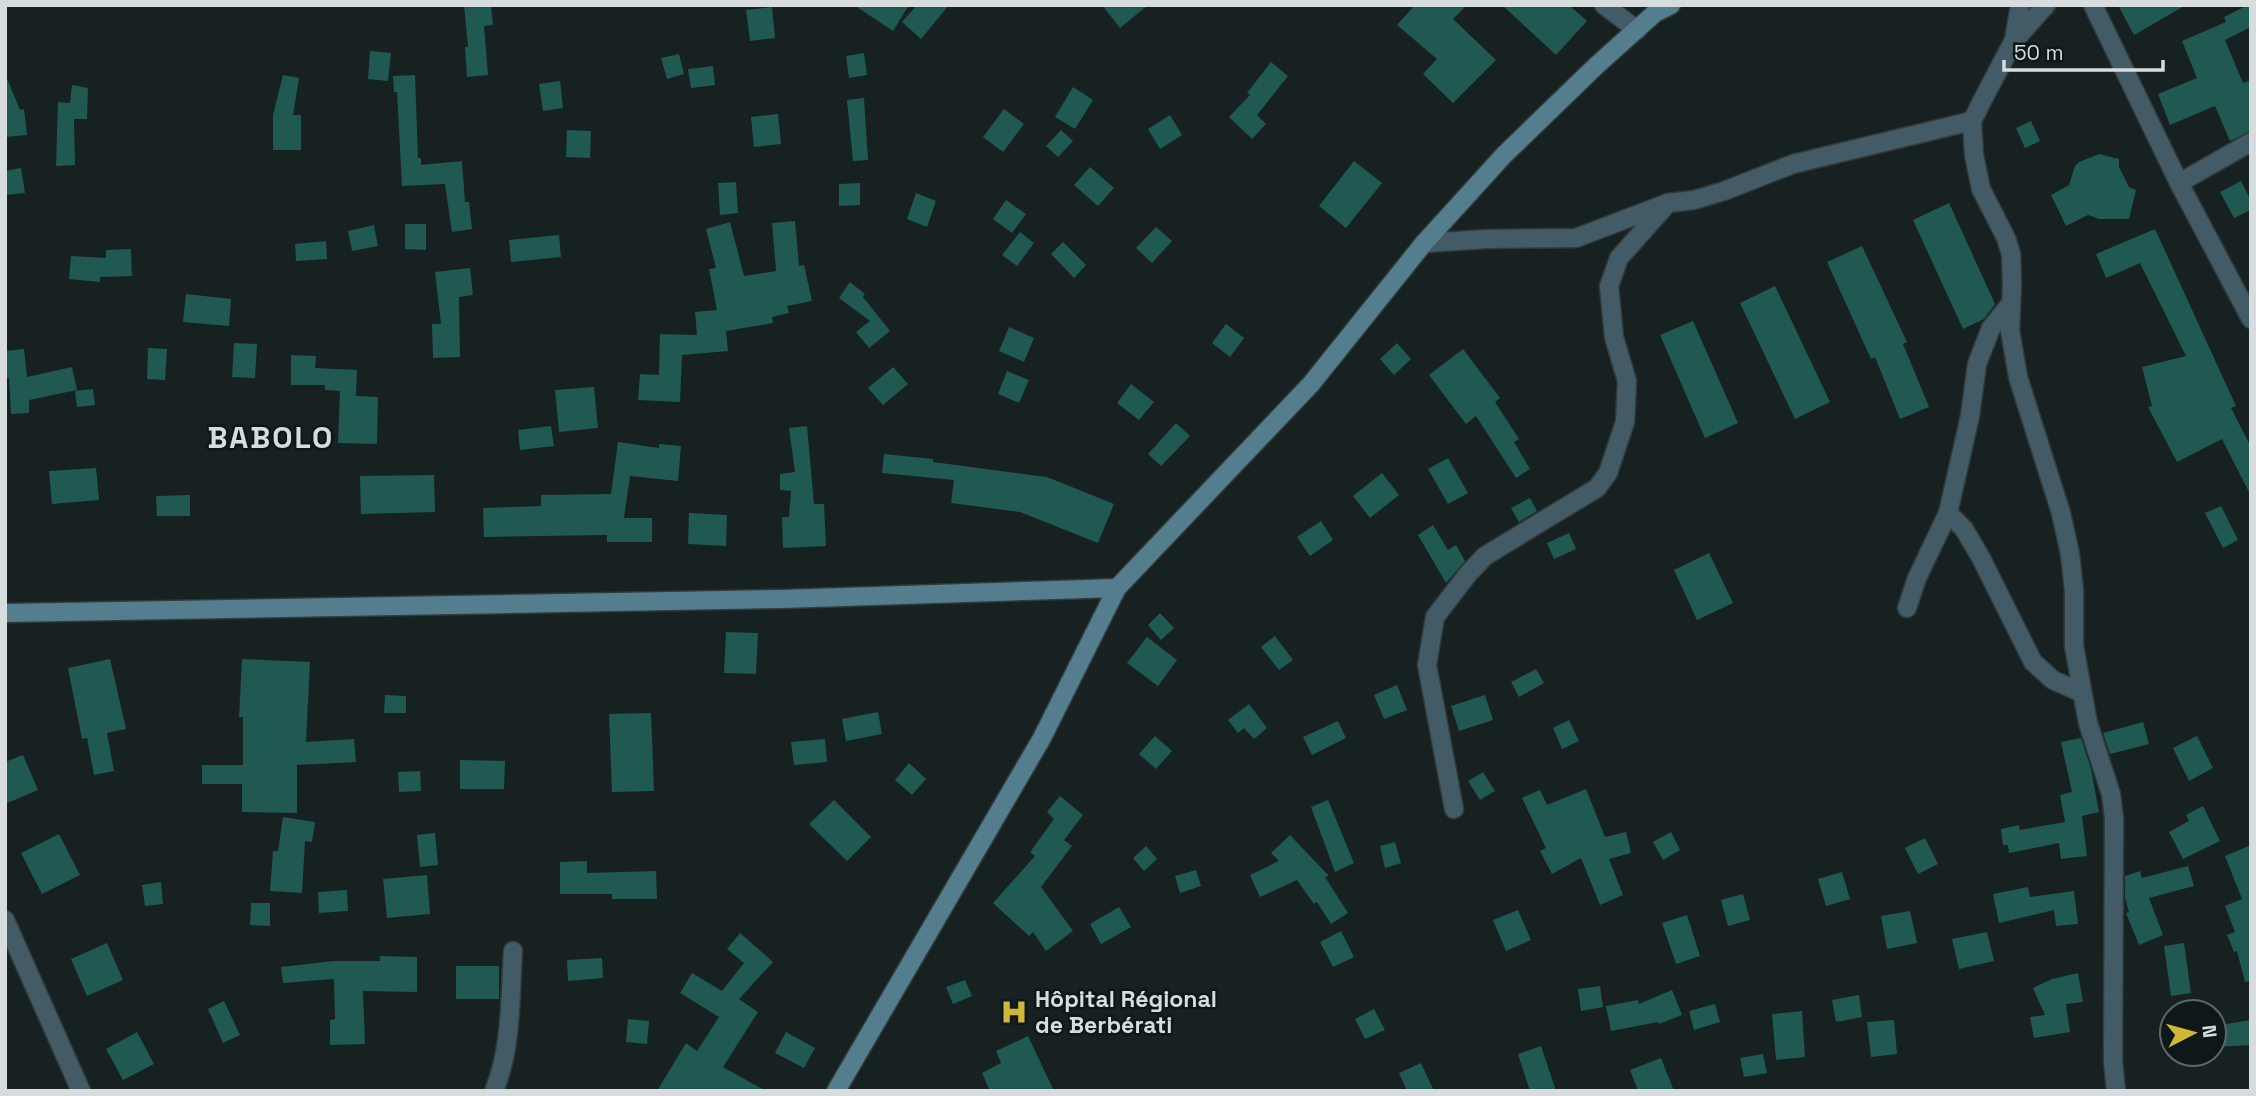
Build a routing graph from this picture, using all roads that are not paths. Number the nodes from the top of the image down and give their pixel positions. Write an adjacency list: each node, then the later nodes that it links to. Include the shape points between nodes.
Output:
1 (1604, 5): 6 (street)
2 (2020, 5): 7 (street)
3 (2046, 5): 7 (street)
4 (2093, 5): 10 (street)
5 (1662, 8): 6 (street)
6 (1637, 30): 12 (street, via 1504,155)
7 (2013, 43): 8 (street)
8 (1972, 121): 11 (street, via 1793,164 1694,200); 13 (street, via 1981,189 2011,254)
9 (2251, 142): 10 (street)
10 (2179, 183): 14 (street)
11 (1668, 202): 12 (street, via 1576,238); 20 (street, via 1619,258 1609,286 1614,337 1627,381 1625,422 1608,473 1597,488 1485,556 1435,617 1427,665)
12 (1424, 243): 16 (street, via 1311,384)
13 (2011, 303): 15 (street, via 1991,328 1977,364); 19 (street, via 2010,330 2018,377 2070,554 2074,646)
14 (2251, 319)
15 (1948, 513): 17 (street); 19 (street, via 1975,548 2033,662 2053,680)
16 (1117, 588): 18 (street); 25 (street, via 1042,738)
17 (1907, 608)
18 (5, 613)
19 (2082, 693): 26 (street, via 2114,819)
20 (1454, 809)
21 (5, 920): 23 (street)
22 (513, 951): 24 (street, via 503,1065)
23 (81, 1091)
24 (494, 1091)
25 (836, 1091)
26 (2116, 1091)

